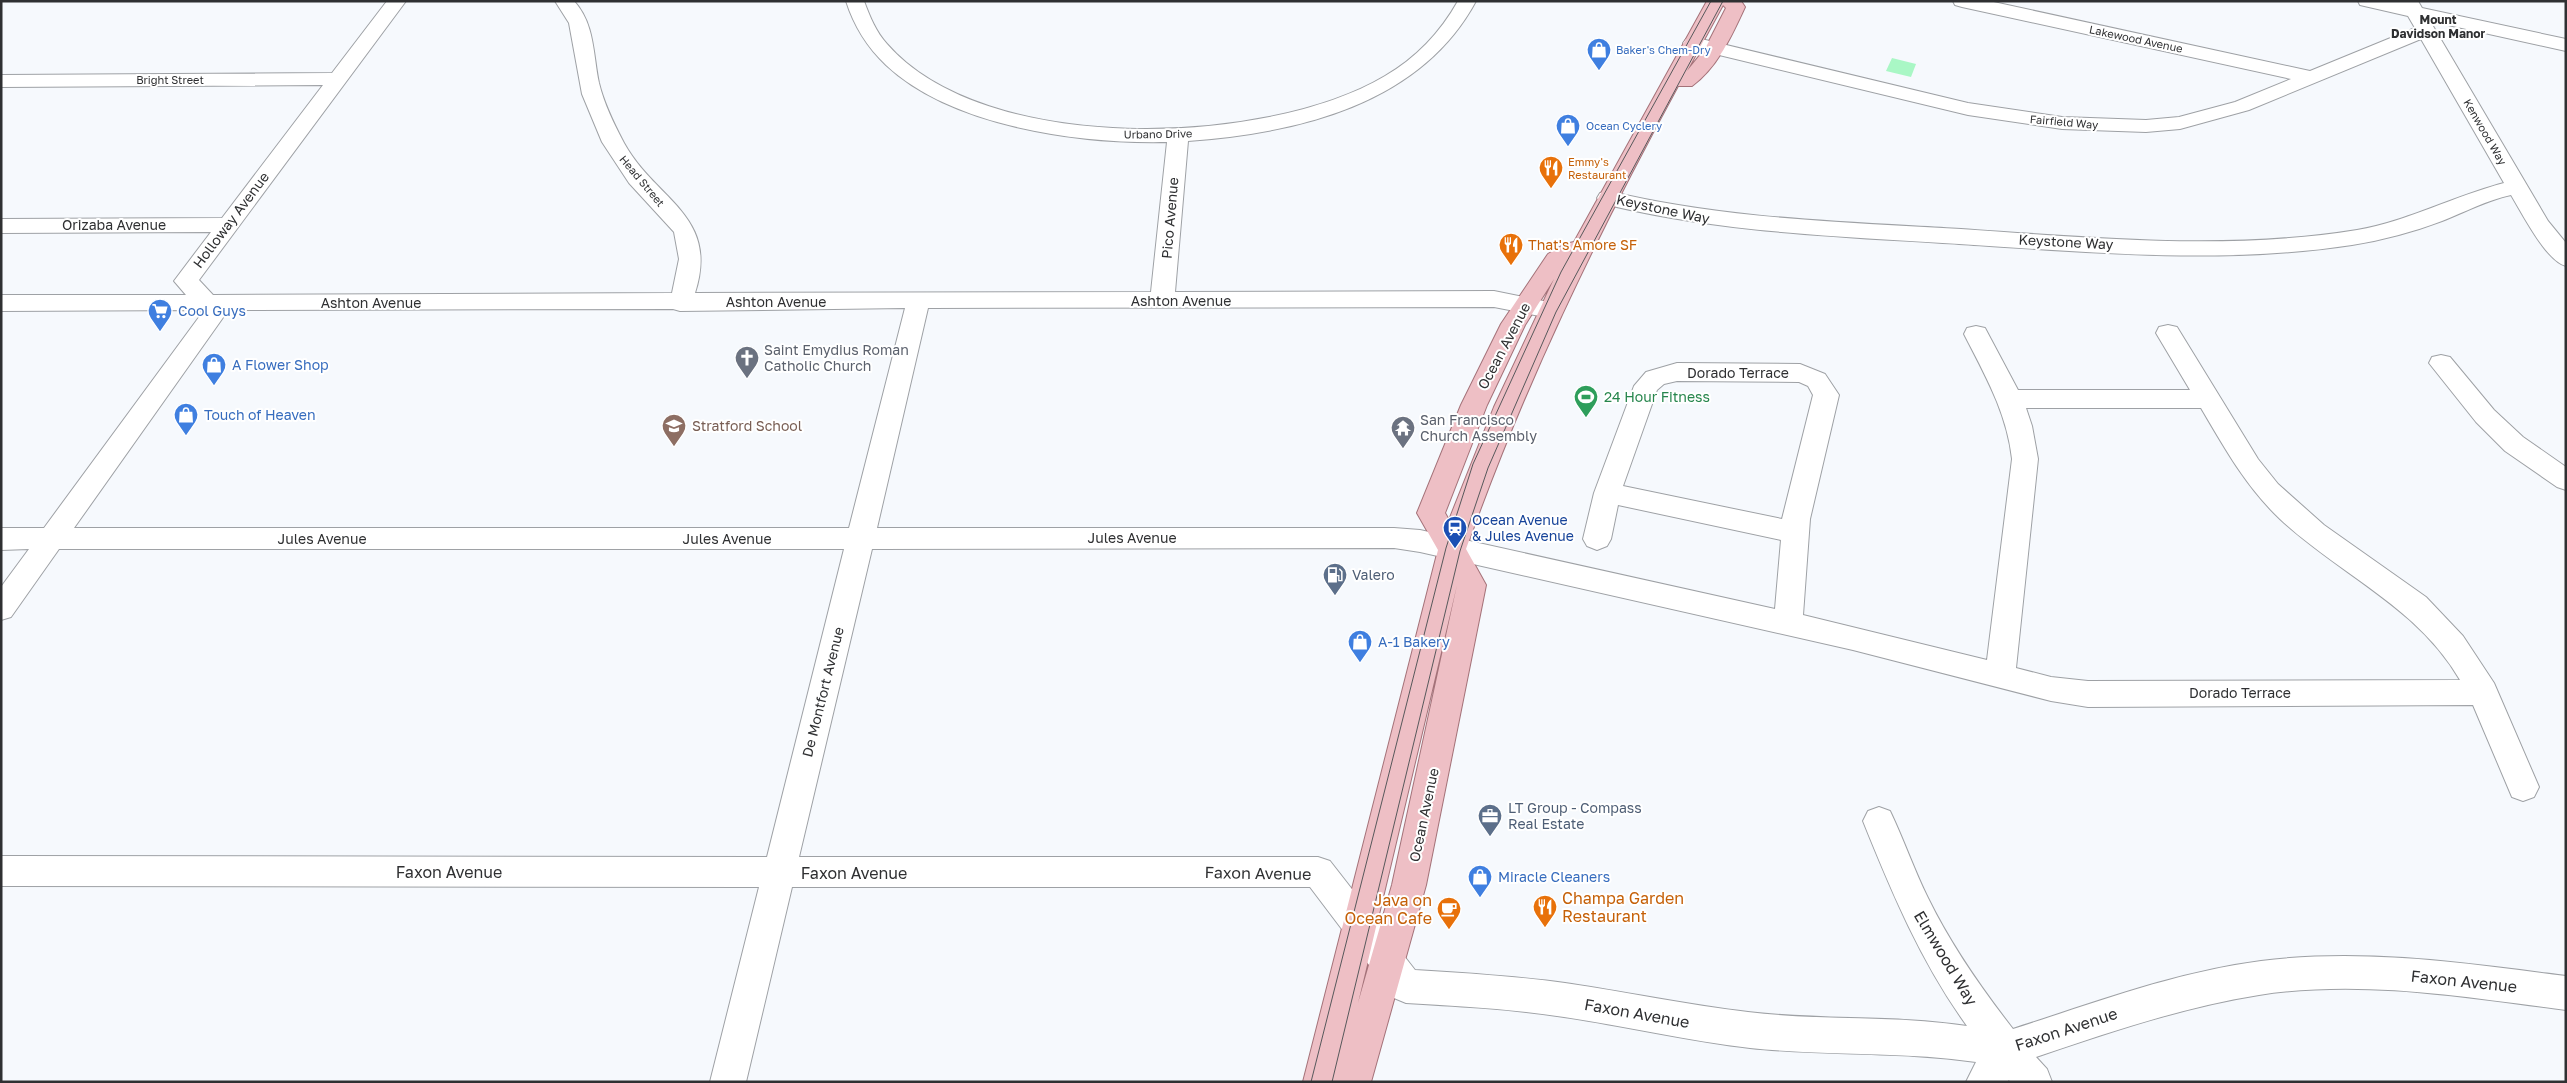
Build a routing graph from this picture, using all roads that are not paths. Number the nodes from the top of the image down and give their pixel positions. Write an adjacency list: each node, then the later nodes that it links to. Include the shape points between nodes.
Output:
1 (397, 1): 15 (street, Holloway Avenue)
2 (564, 1): 29 (street, Head Street, via 572,8 579,23 590,87 608,136 638,179 685,231 691,249 690,269 688,285)
3 (855, 1): 18 (street, Urbano Drive, via 868,32 888,58 924,84 972,107 1052,128 1137,136)
4 (1466, 1): 18 (street, Urbano Drive, via 1459,19 1447,35 1405,72 1377,88 1316,112 1287,119)
5 (1716, 1): 11 (main road, Ocean Avenue)
6 (1729, 1): 13 (main road, via 1736,8)
7 (1962, 1): 14 (street, Lakewood Avenue)
8 (2367, 1): 9 (street)
9 (2412, 7): 10 (street, Kenwood Way); 12 (street)
10 (2426, 30): 14 (street, Fairfield Way); 19 (street, Kenwood Way)
11 (1693, 43): 13 (street, Fairfield Way); 17 (main road, Ocean Avenue)
12 (2566, 45)
13 (1713, 48): 14 (street, Fairfield Way, via 1968,109 2108,126 2180,123 2213,116); 17 (main road, via 1693,77)
14 (2310, 77)
15 (338, 79): 16 (street, Bright Street); 21 (street, Holloway Avenue)
16 (1, 81)
17 (1666, 93): 20 (main road, Ocean Avenue)
18 (1178, 134): 25 (street, Pico Avenue)
19 (2517, 187): 20 (street, Keystone Way, via 2484,194 2424,220 2370,234 2302,244 2229,249 1760,225 1684,216); 24 (street, Kenwood Way, via 2539,224)
20 (1608, 198): 23 (main road, Ocean Avenue)
21 (227, 225): 22 (street, Orizaba Avenue); 26 (street, Holloway Avenue, via 186,281)
22 (1, 226)
23 (1584, 243): 30 (main road, Ocean Avenue, via 1556,259); 31 (main road, Ocean Avenue)
24 (2566, 259)
25 (1162, 301): 27 (street, Ashton Avenue); 30 (street, Ashton Avenue, via 1494,299)
26 (208, 302): 28 (street, Ashton Avenue); 29 (street, Ashton Avenue); 41 (street, via 214,313)
27 (918, 302): 29 (street, Ashton Avenue); 42 (street, De Montfort Avenue)
28 (1, 303)
29 (680, 303)
30 (1526, 304): 31 (street, Ashton Avenue); 44 (main road, Ocean Avenue, via 1474,404 1431,513)
31 (1550, 310): 44 (main road, Ocean Avenue, via 1481,466)
32 (2168, 333): 36 (street)
33 (1976, 334): 35 (street)
34 (2441, 363): 37 (street, via 2485,416 2514,444)
35 (2008, 399): 36 (street); 47 (street, via 2020,425 2025,459)
36 (2209, 399): 48 (street, via 2261,484 2297,520 2402,596 2437,626 2463,655)
37 (2566, 480)
38 (1607, 493): 39 (street); 39 (street, Dorado Terrace, via 1646,386 1655,378 1678,372 1800,373 1822,384 1826,395); 43 (street, Dorado Terrace)
39 (1794, 532): 46 (street, Dorado Terrace)
40 (1, 539): 41 (street, Jules Avenue)
41 (52, 539): 42 (street, Jules Avenue); 45 (street)
42 (861, 539): 44 (street, Jules Avenue, via 1394,538); 52 (street, De Montfort Avenue)
43 (1597, 539)
44 (1452, 549): 46 (street, Dorado Terrace); 53 (main road, Ocean Avenue); 54 (main road, Ocean Avenue, via 1472,585 1409,885)
45 (1, 609)
46 (1788, 623): 47 (street, Dorado Terrace)
47 (2000, 676): 48 (street, Dorado Terrace, via 2051,689 2088,694)
48 (2483, 692): 49 (street)
49 (2522, 787)
50 (1879, 821): 56 (street, Elmwood Way, via 1923,923 1960,984)
51 (1, 871): 52 (street, Faxon Avenue)
52 (779, 873): 53 (street, Faxon Avenue, via 1318,872); 57 (street, De Montfort Avenue)
53 (1360, 926): 54 (street, Faxon Avenue); 58 (main road, Ocean Avenue)
54 (1387, 961): 56 (street, Faxon Avenue, via 1406,986 1565,1000 1750,1030 1944,1040); 59 (main road, Ocean Avenue)
55 (2566, 993): 56 (street, Faxon Avenue, via 2443,977 2322,974 2261,978 2144,1004)
56 (2006, 1049): 60 (street); 61 (street, Elmwood Way)
57 (728, 1082)
58 (1321, 1082)
59 (1353, 1082)
60 (1984, 1082)
61 (2034, 1082)

